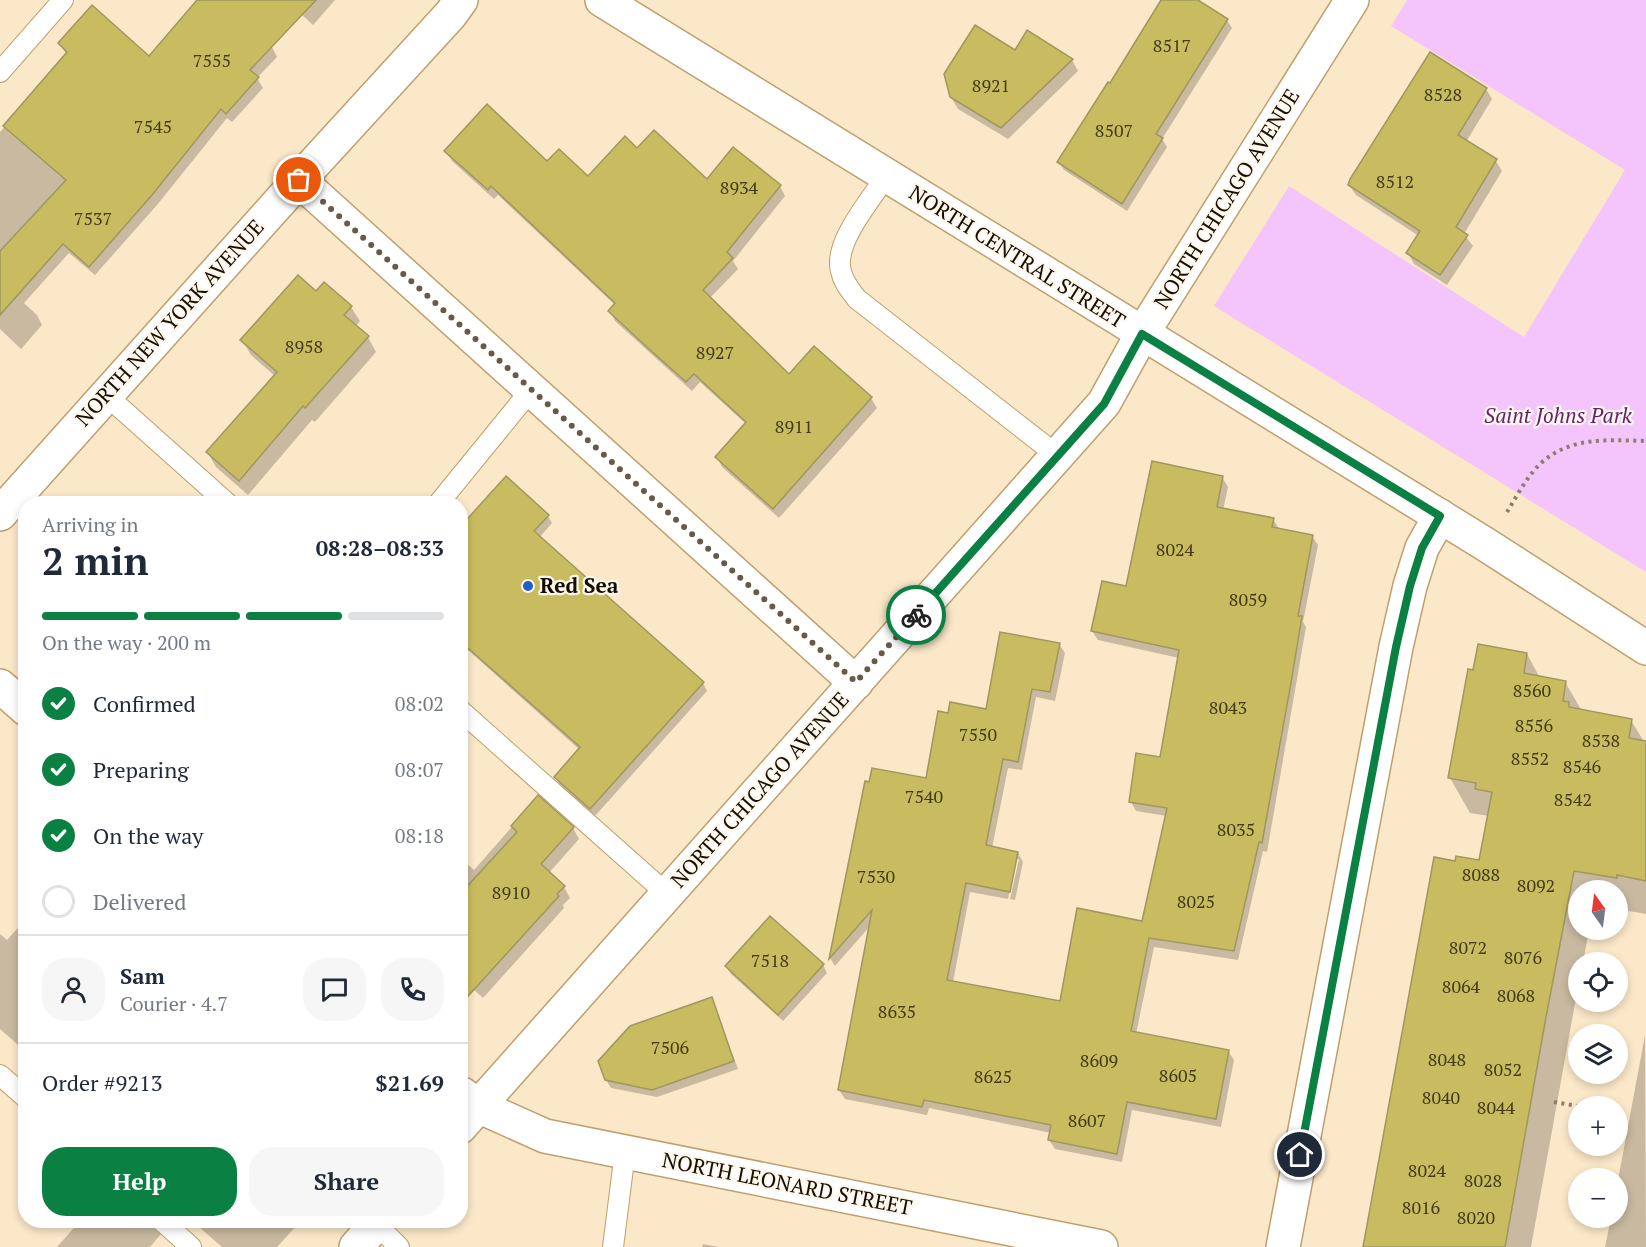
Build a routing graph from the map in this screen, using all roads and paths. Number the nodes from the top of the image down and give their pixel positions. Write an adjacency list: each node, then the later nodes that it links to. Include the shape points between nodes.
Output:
1 (63, 0): 5 (lane)
2 (461, 0): 7 (street, NORTH NEW YORK AVENUE)
3 (602, 0): 6 (street, NORTH CENTRAL STREET)
4 (1352, 0): 8 (street, NORTH CHICAGO AVENUE)
5 (0, 72)
6 (886, 176): 8 (street, NORTH CENTRAL STREET); 12 (lane, via 844,241 840,269 845,283 857,300)
7 (299, 180): 9 (street); 10 (street, NORTH NEW YORK AVENUE)
8 (1142, 334): 12 (street, NORTH CHICAGO AVENUE, via 1104,404); 16 (street, NORTH CENTRAL STREET)
9 (531, 390): 14 (lane); 19 (street)
10 (106, 394): 13 (lane); 15 (street, NORTH NEW YORK AVENUE)
11 (1646, 441): 17 (path, via 1594,440 1556,452 1534,471)
12 (1058, 456): 19 (street, NORTH CHICAGO AVENUE)
13 (219, 496)
14 (445, 496)
15 (0, 514)
16 (1440, 516): 17 (street, NORTH CENTRAL STREET); 37 (street, via 1422,548 1396,647)
17 (1485, 544): 18 (street, NORTH CENTRAL STREET)
18 (1646, 648)
19 (856, 682): 23 (street, NORTH CHICAGO AVENUE)
20 (0, 686): 21 (street)
21 (18, 702)
22 (468, 718): 23 (lane)
23 (667, 894): 28 (street, NORTH CHICAGO AVENUE)
24 (0, 1075): 25 (lane)
25 (18, 1091)
26 (1554, 1102): 27 (path)
27 (1568, 1104)
28 (468, 1106)
29 (468, 1109): 30 (street, NORTH LEONARD STREET, via 545,1136)
30 (625, 1152): 35 (lane); 36 (street, NORTH LEONARD STREET)
31 (170, 1228): 33 (lane)
32 (370, 1231): 34 (lane)
33 (191, 1247)
34 (399, 1247)
35 (613, 1247)
36 (1101, 1247)
37 (1283, 1247)

